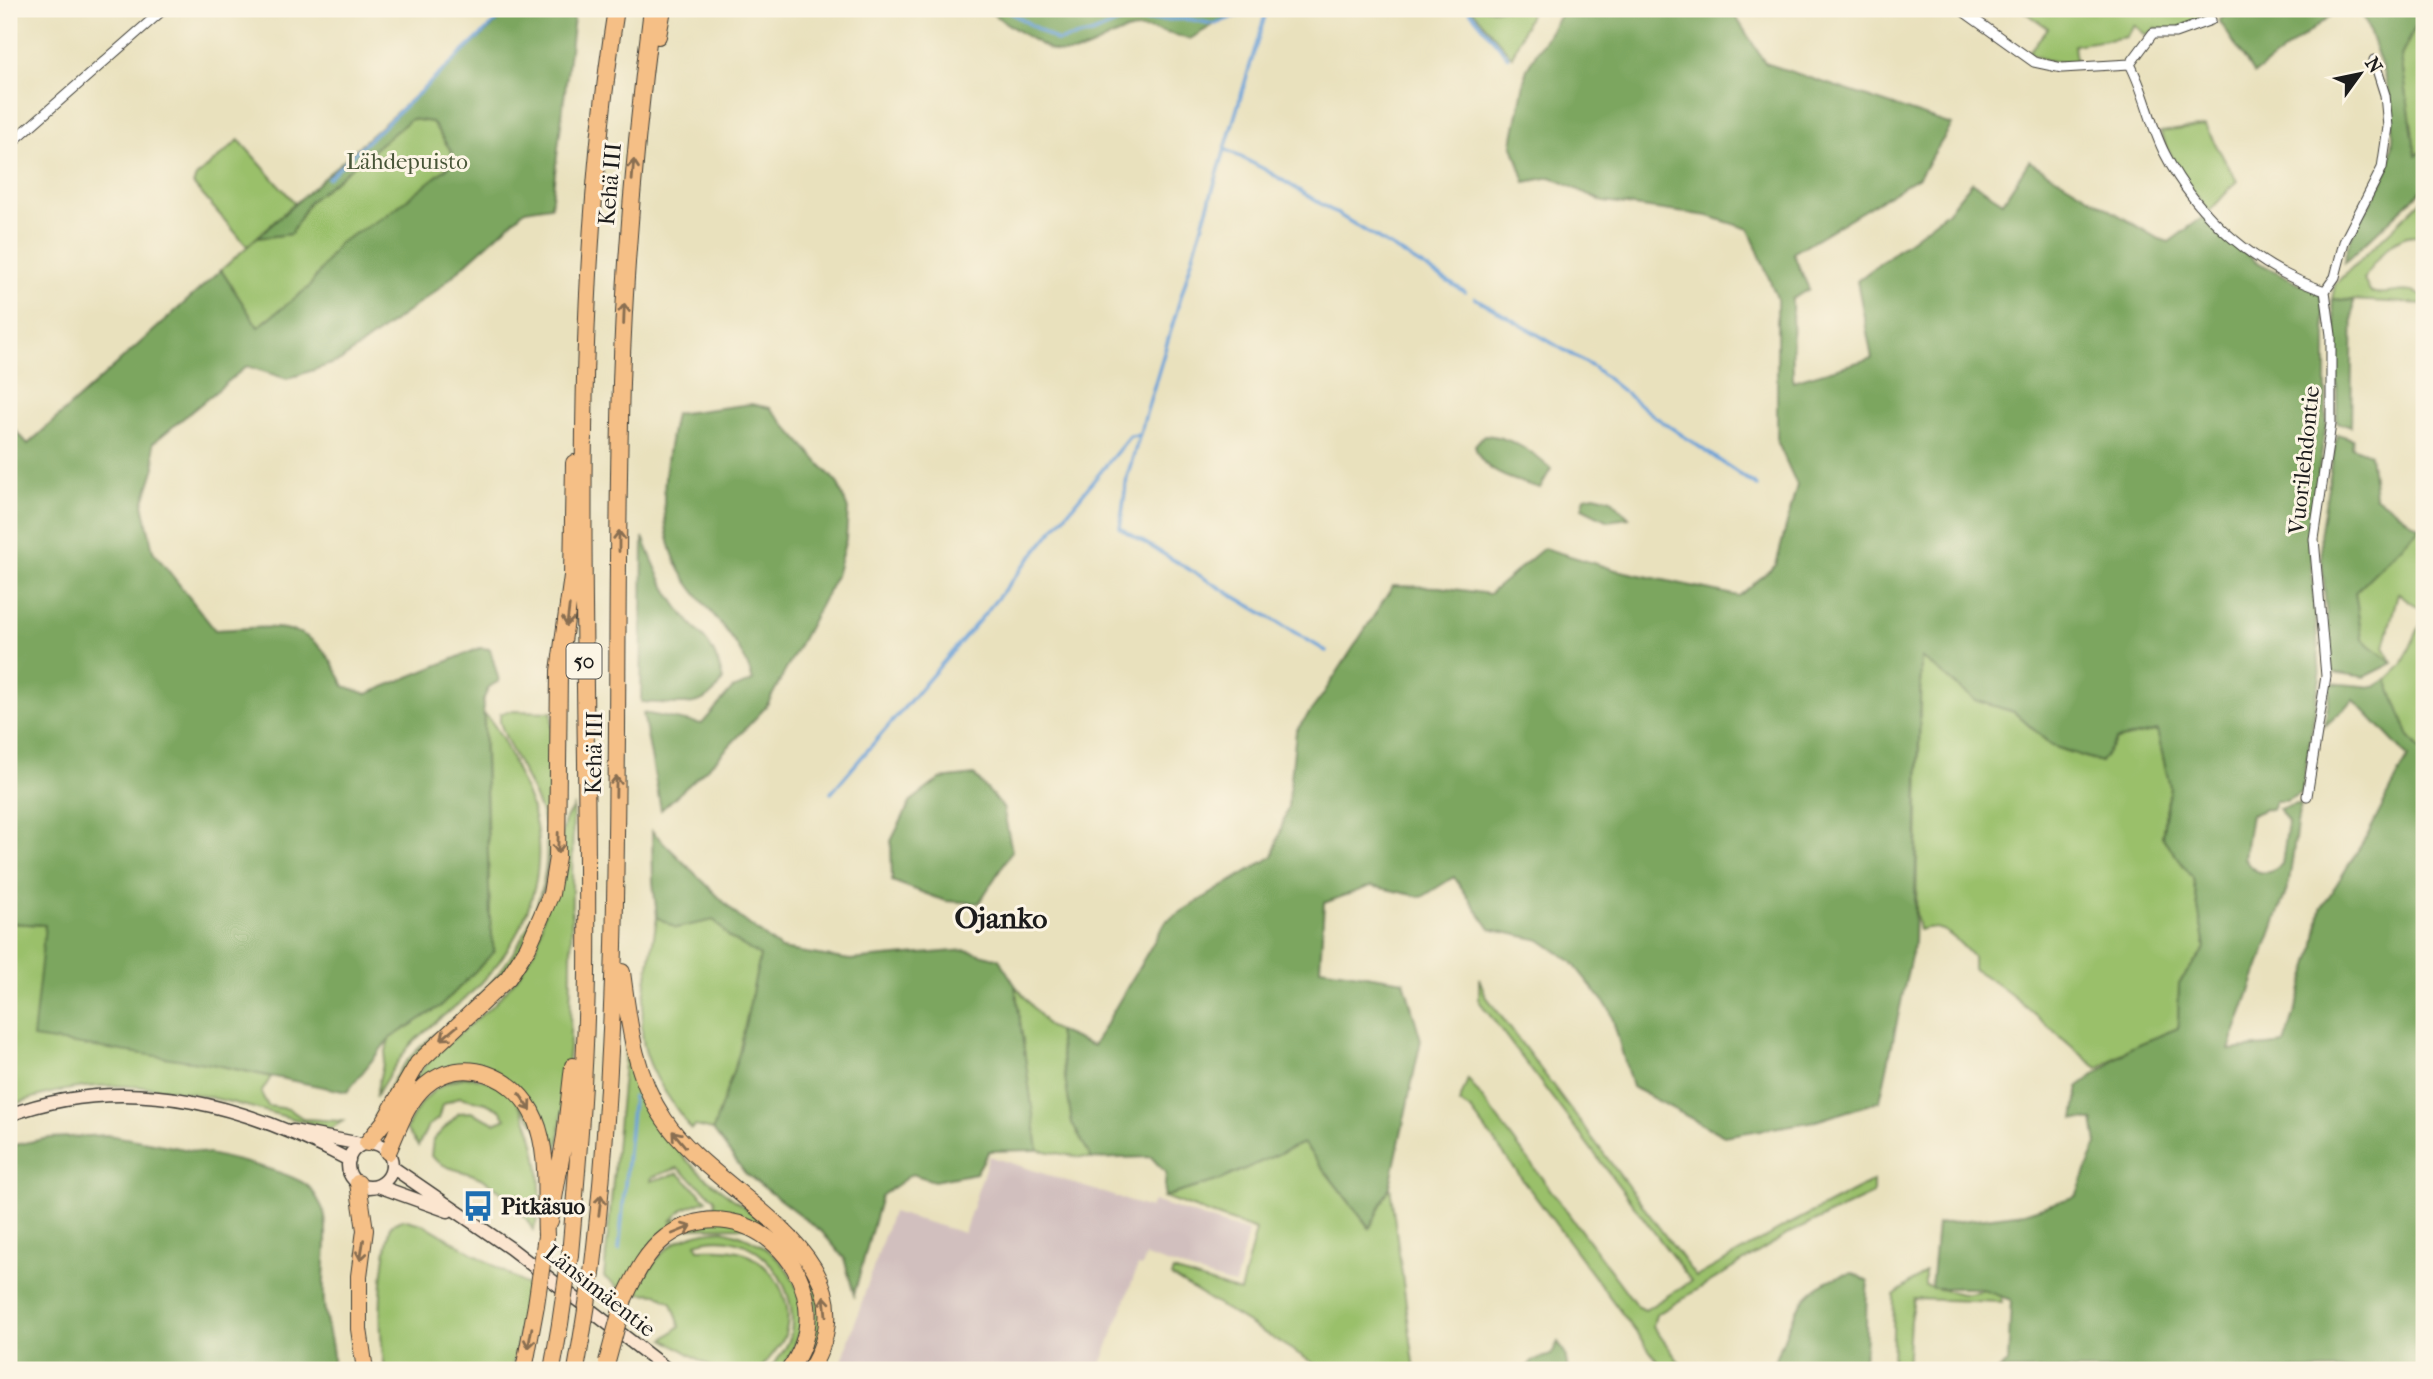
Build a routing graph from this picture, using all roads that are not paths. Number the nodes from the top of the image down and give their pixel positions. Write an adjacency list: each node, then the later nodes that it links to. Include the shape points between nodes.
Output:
1 (164, 9): 12 (street)
2 (605, 9): 8 (highway)
3 (616, 9): 8 (highway, Kehä III / 50)
4 (652, 9): 11 (highway, Kehä III / 50)
5 (663, 9): 11 (highway)
6 (1960, 9): 10 (street, via 2034,62 2062,68)
7 (2211, 20): 10 (street, via 2175,33 2153,33)
8 (609, 54): 14 (highway, Kehä III / 50)
9 (2374, 60): 13 (street, via 2385,95 2387,147 2379,175)
10 (2130, 64): 13 (street, via 2164,153 2207,215 2263,260)
11 (643, 77): 17 (highway, Kehä III / 50, one-way to 11, via 621,383)
12 (9, 145)
13 (2325, 291): 15 (street, Vuorilehdontie, via 2331,334 2331,424 2314,539 2326,676)
14 (583, 402): 16 (highway, Kehä III / 50); 20 (highway, one-way to 20, via 573,472 569,618 559,671 557,857 551,894 528,947 508,978 418,1063 384,1122)
15 (2306, 796)
16 (586, 921): 26 (highway, via 569,1109); 30 (highway, Kehä III / 50, bridge, via 582,1085 570,1255)
17 (615, 928): 31 (highway, Kehä III / 50, one-way to 17, bridge, via 592,1273 608,1114); 34 (highway, one-way to 17, via 826,1323 820,1278 792,1237 714,1175 663,1118 632,1045)
18 (9, 1115): 19 (main road, via 52,1101 118,1093 241,1113)
19 (284, 1130): 20 (main road); 21 (main road)
20 (365, 1143): 21 (main road); 22 (main road, via 383,1146)
21 (349, 1160): 23 (main road, via 349,1172)
22 (390, 1160): 24 (main road, via 390,1174); 25 (main road, Länsimäentie); 26 (highway, one-way to 26, via 410,1105 424,1087 435,1079 473,1070 498,1076 528,1104 540,1133)
23 (358, 1183): 24 (main road); 28 (highway, one-way to 28, via 365,1230 359,1276)
24 (377, 1186): 25 (main road, Länsimäentie)
25 (471, 1221): 32 (main road, Länsimäentie)
26 (546, 1237): 29 (highway, one-way to 29, bridge)
27 (606, 1366): 33 (highway, one-way to 33, bridge, via 624,1299 645,1259 674,1232 711,1223 756,1231 789,1258 801,1278 808,1299 806,1338)
28 (365, 1370)
29 (524, 1370)
30 (552, 1370)
31 (576, 1370)
32 (668, 1370)
33 (789, 1370)
34 (810, 1370)

